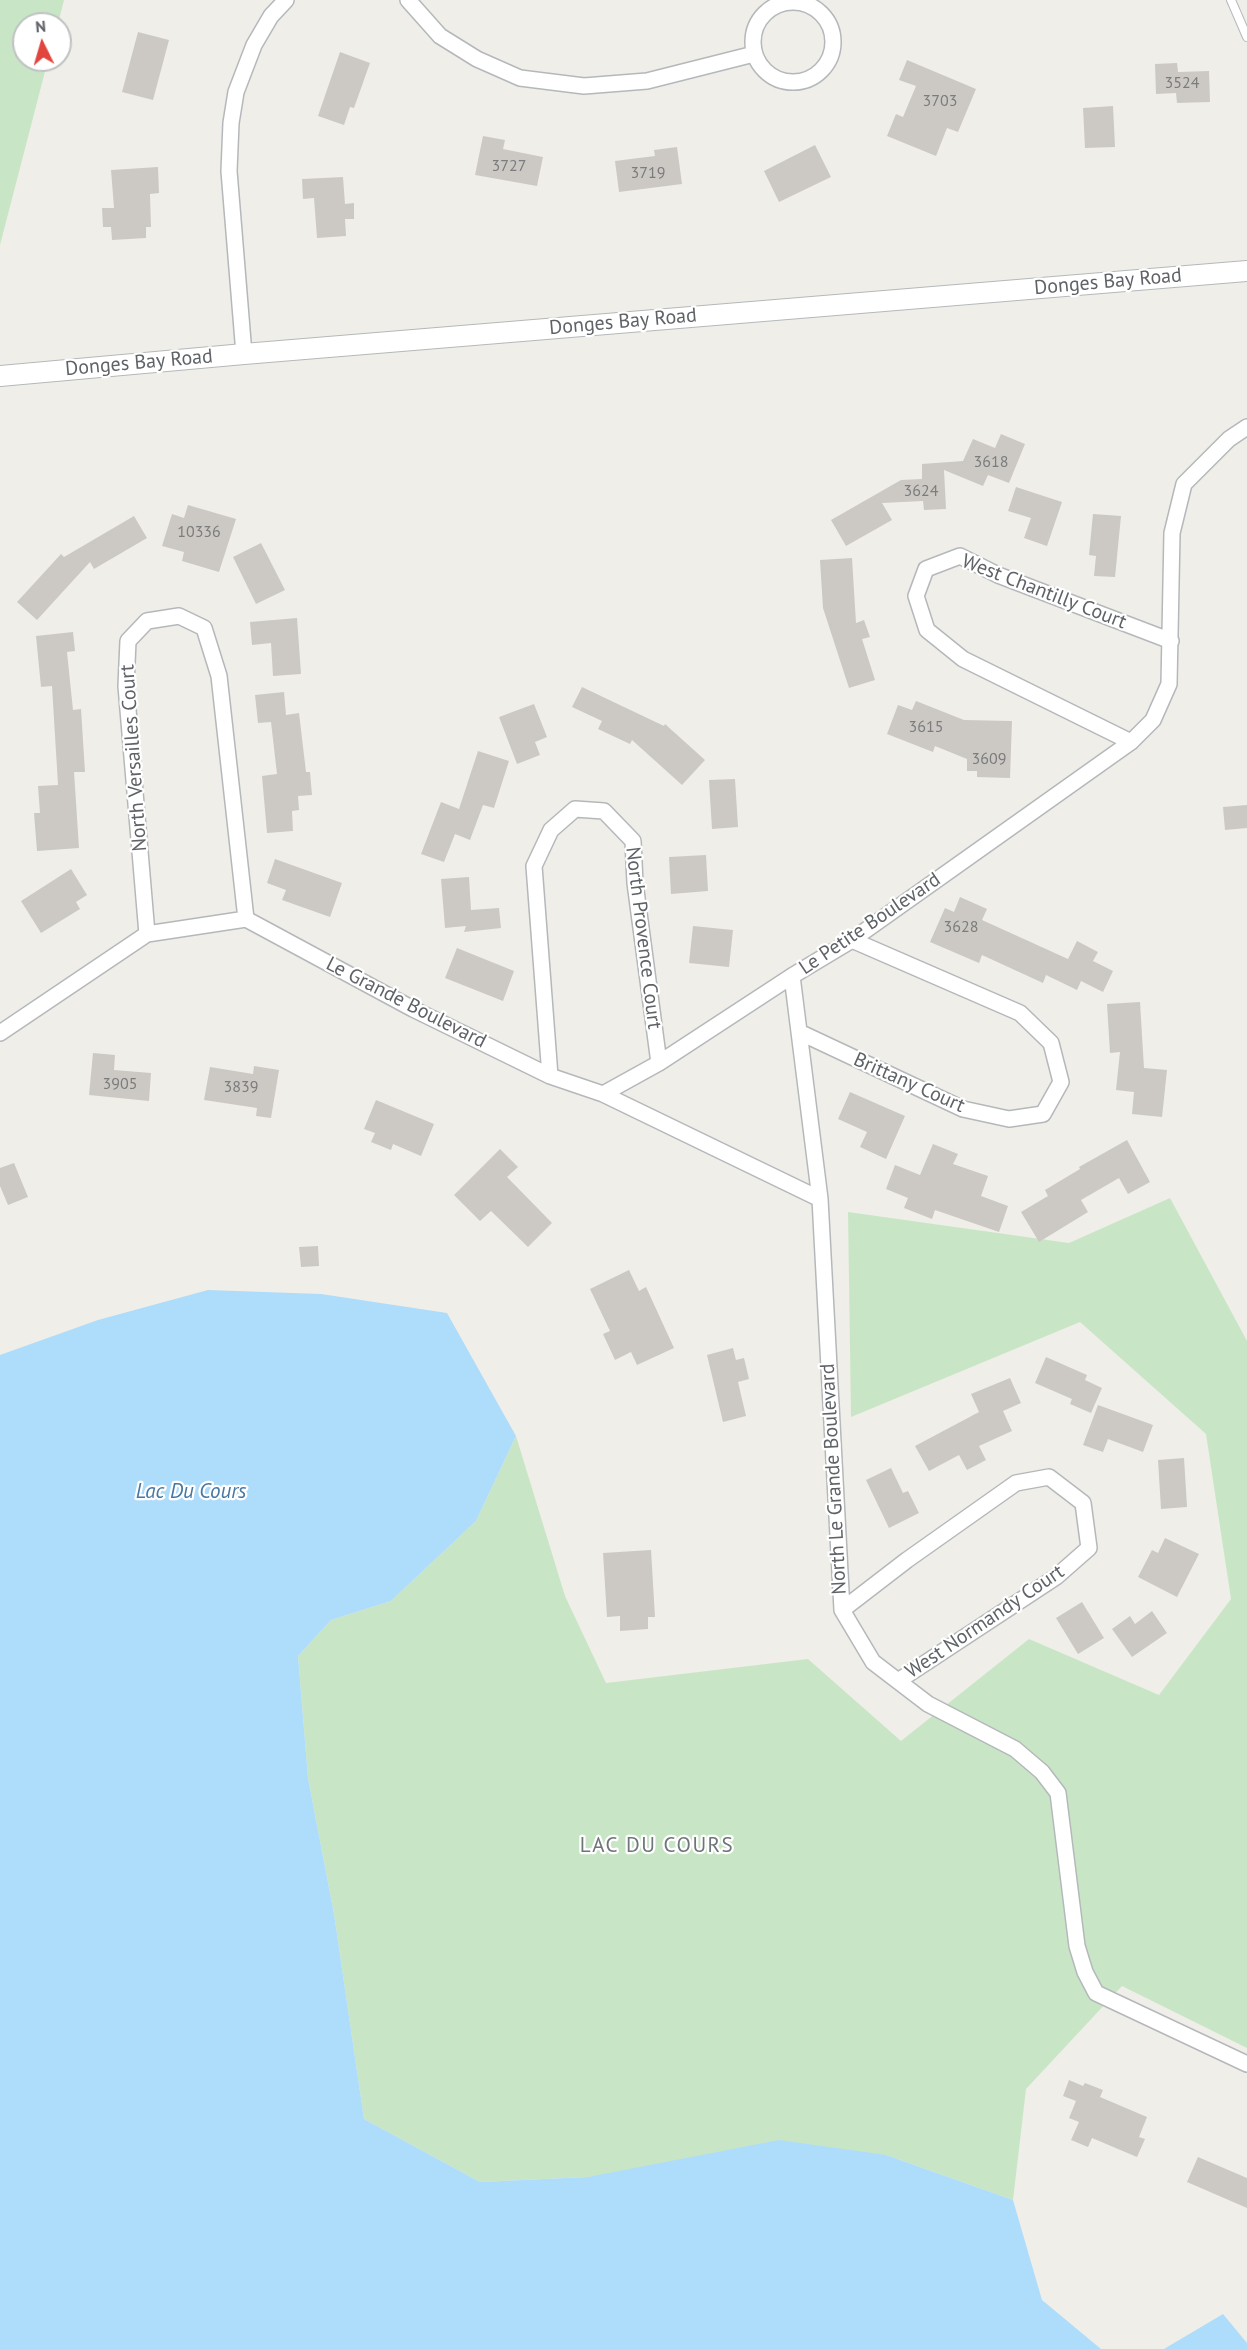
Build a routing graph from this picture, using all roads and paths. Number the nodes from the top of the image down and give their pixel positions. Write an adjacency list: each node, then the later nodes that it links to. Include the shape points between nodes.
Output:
1 (286, 0): 7 (street, via 271,16 255,45 237,92 231,123 229,171)
2 (408, 0): 5 (street, via 440,36 477,59 520,78 584,86 647,81)
3 (1231, 0): 4 (lane)
4 (1247, 37)
5 (754, 54): 5 (street, via 775,77 793,82 806,80 817,74 829,58 833,40 830,27 813,7 800,2 779,4 762,15 755,27)
6 (1247, 271): 7 (street, Donges Bay Road)
7 (244, 354): 8 (street, Donges Bay Road)
8 (0, 376)
9 (1247, 427): 10 (street, Le Petite Boulevard, via 1229,439 1184,484 1172,533)
10 (1172, 641): 11 (street, Le Petite Boulevard, via 1169,684 1153,720); 11 (street, West Chantilly Court, via 998,575 960,556 926,569 916,596 927,630 963,659)
11 (1131, 742): 14 (street, Le Petite Boulevard)
12 (246, 920): 13 (street); 13 (street, North Versailles Court, via 219,676 204,628 179,616 147,621 128,641 126,686); 19 (street, Le Grande Boulevard)
13 (147, 934): 17 (street)
14 (852, 940): 15 (street, Le Petite Boulevard); 16 (street, Brittany Court, via 1020,1013 1051,1042 1061,1082 1043,1114 1009,1119 963,1109)
15 (792, 976): 16 (street, North Le Grande Boulevard); 18 (street, Le Petite Boulevard)
16 (799, 1032): 21 (street, North Le Grande Boulevard)
17 (0, 1033)
18 (659, 1063): 19 (street, North Provence Court, via 635,884 633,841 604,811 575,809 551,830 534,866); 20 (street, Le Petite Boulevard)
19 (550, 1076): 20 (street, Le Grande Boulevard)
20 (603, 1094): 21 (street, Le Grande Boulevard)
21 (820, 1199): 22 (street, North Le Grande Boulevard)
22 (842, 1610): 23 (street, North Le Grande Boulevard, via 873,1662); 23 (street, West Normandy Court, via 1016,1483 1050,1477 1083,1503 1089,1548 1056,1577)
23 (898, 1681): 24 (street, North Le Grande Boulevard, via 928,1704 1015,1749 1058,1793 1077,1946 1096,1993)
24 (1247, 2064)

